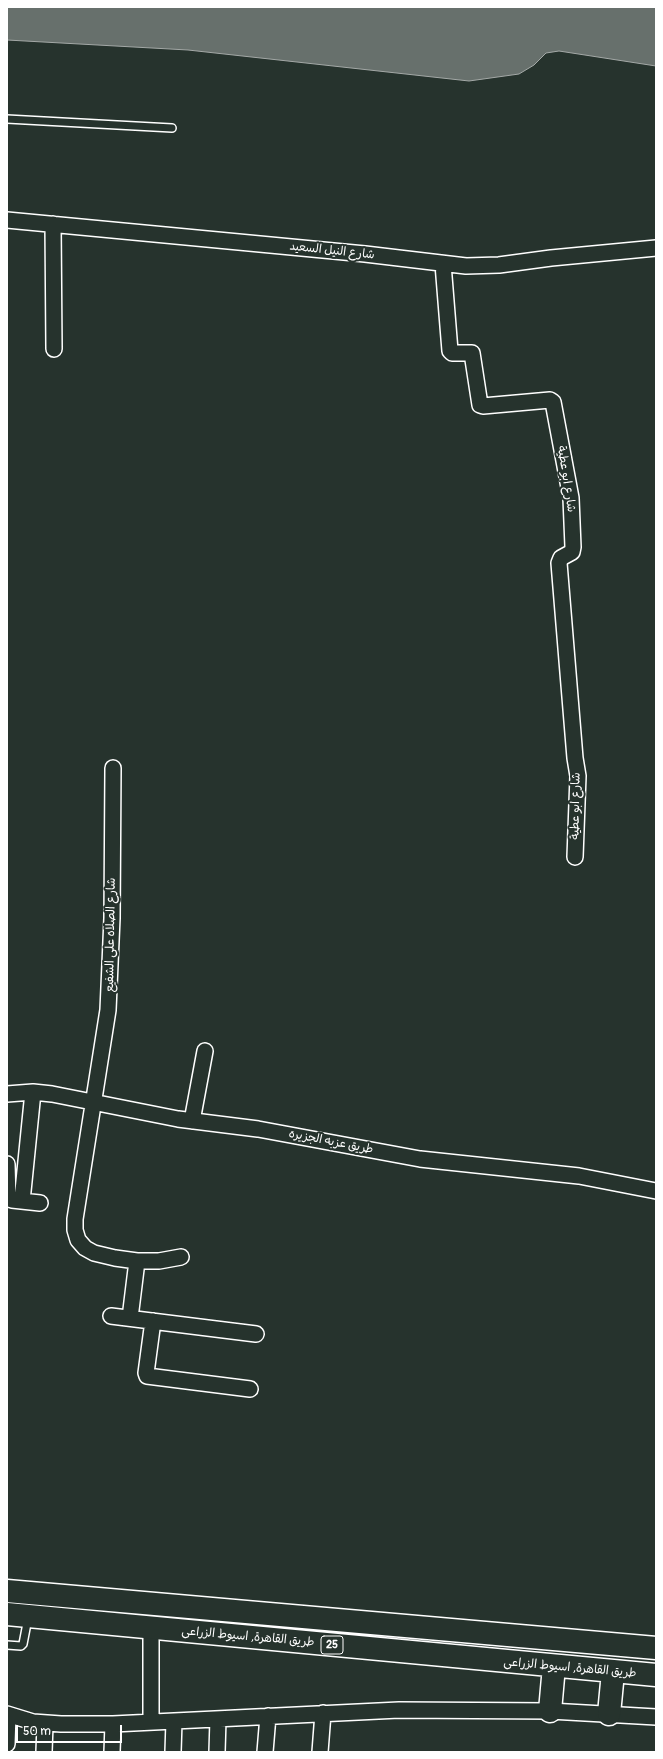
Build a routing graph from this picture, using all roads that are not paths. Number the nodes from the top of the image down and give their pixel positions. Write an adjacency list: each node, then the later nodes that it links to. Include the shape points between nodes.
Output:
1 (7, 119): 2 (lane)
2 (172, 128)
3 (7, 220): 4 (street, شارع النيل السعيد)
4 (53, 224): 6 (street, شارع النيل السعيد, via 357,253); 7 (street)
5 (656, 248): 6 (street, شارع النيل السعيد, via 499,265)
6 (443, 264): 9 (street, شارع ابو عطية, via 450,351 472,353 480,405 550,400 552,402 571,498 572,552 561,558 558,563 578,776)
7 (54, 350)
8 (113, 768): 13 (street, شارع الصلاه على الشفيع, via 110,992)
9 (575, 857)
10 (205, 1051): 14 (street)
11 (34, 1092): 12 (street, طريق عزبه الجزيره); 13 (street, طريق عزبه الجزيره); 17 (street)
12 (7, 1094)
13 (95, 1102): 14 (street, طريق عزبه الجزيره); 20 (street, شارع الصلاه على الشفيع, via 75,1230 78,1240 94,1253)
14 (192, 1121): 16 (street, طريق عزبه الجزيره, via 264,1130 420,1159 580,1176)
15 (7, 1164): 17 (street)
16 (656, 1191)
17 (12, 1200): 18 (street)
18 (40, 1203)
19 (181, 1257): 20 (street, شارع الصلاه على الشفيع)
20 (137, 1261): 22 (street)
21 (111, 1316): 22 (street)
22 (130, 1318): 23 (street)
23 (153, 1322): 24 (street); 25 (street, via 147,1376)
24 (256, 1334)
25 (250, 1389)
26 (7, 1591): 27 (highway, طريق القاهرة, اسيوط الزراعى / 25)
27 (31, 1593): 29 (highway); 32 (highway, طريق القاهرة, اسيوط الزراعى / 25)
28 (7, 1614): 29 (highway, طريق القاهرة, اسيوط الزراعى / 25)
29 (29, 1616): 30 (highway, طريق القاهرة, اسيوط الزراعى / 25); 31 (lane, via 23,1644)
30 (151, 1628): 33 (highway, طريق القاهرة, اسيوط الزراعى / 25); 42 (street)
31 (7, 1645)
32 (656, 1648)
33 (554, 1666): 34 (highway, طريق القاهرة, اسيوط الزراعى / 25); 36 (highway)
34 (613, 1672): 35 (highway, طريق القاهرة, اسيوط الزراعى / 25); 38 (highway)
35 (656, 1676)
36 (550, 1711): 37 (street, via 399,1710); 38 (street)
37 (323, 1713): 40 (street); 53 (street)
38 (609, 1714): 41 (street)
39 (8, 1715): 45 (street); 47 (street)
40 (268, 1716): 43 (street); 52 (street)
41 (656, 1718)
42 (151, 1719): 44 (street); 46 (street)
43 (218, 1719): 44 (street); 51 (street)
44 (174, 1721): 50 (street)
45 (45, 1724): 46 (street); 48 (street)
46 (113, 1724): 49 (street)
47 (7, 1744)
48 (44, 1752)
49 (112, 1752)
50 (173, 1752)
51 (217, 1752)
52 (265, 1752)
53 (320, 1752)

